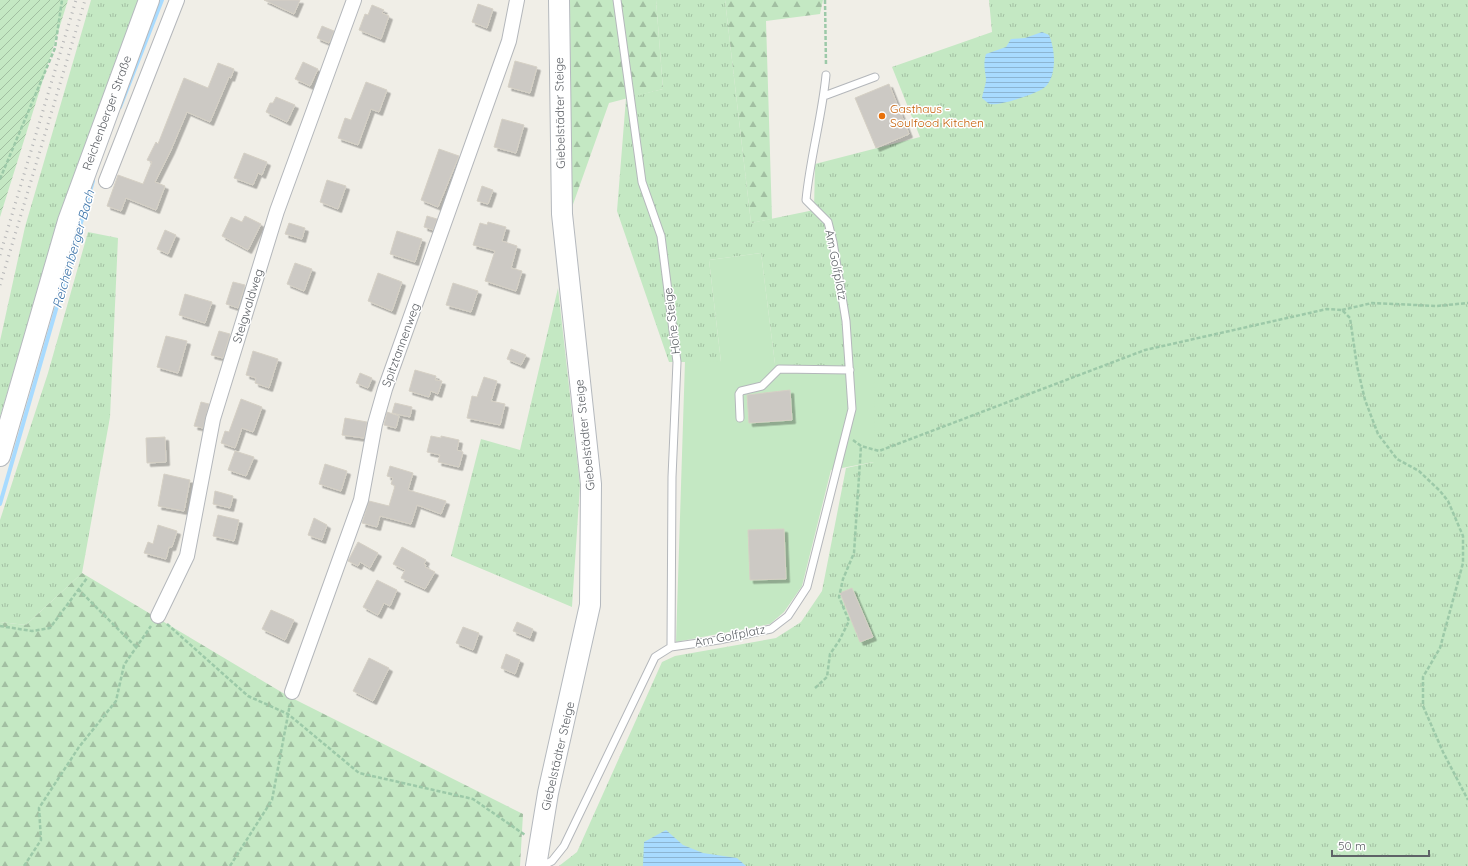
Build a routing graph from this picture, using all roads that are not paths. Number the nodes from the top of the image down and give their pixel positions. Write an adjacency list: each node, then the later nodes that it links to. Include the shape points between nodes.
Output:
1 (149, 0): 13 (main road, Reichenberger Straße, via 68,221)
2 (177, 0): 10 (street, Reichenberger Straße)
3 (354, 0): 14 (street, Steigwaldweg, via 277,211 214,419 187,556)
4 (517, 0): 16 (street, Spitztannenweg, via 508,41 374,424 361,500)
5 (559, 0): 17 (main road, Giebelstädter Steige, via 562,214 591,484 590,605 548,792)
6 (618, 0): 15 (lane, Hohe Steige, via 642,182 662,236 677,362 672,477)
7 (826, 75): 9 (lane, Am Golfplatz)
8 (875, 77): 9 (lane)
9 (824, 96): 11 (lane, Am Golfplatz, via 809,169 806,200 828,222 846,321)
10 (106, 181)
11 (850, 370): 12 (lane, via 779,369 762,386 741,391); 15 (lane, Am Golfplatz, via 852,408 847,435 807,587 788,616 771,629)
12 (740, 418)
13 (0, 456)
14 (158, 616)
15 (672, 647): 18 (lane, Am Golfplatz, via 655,657 564,846 552,861)
16 (292, 692)
17 (536, 866)
18 (542, 866)

